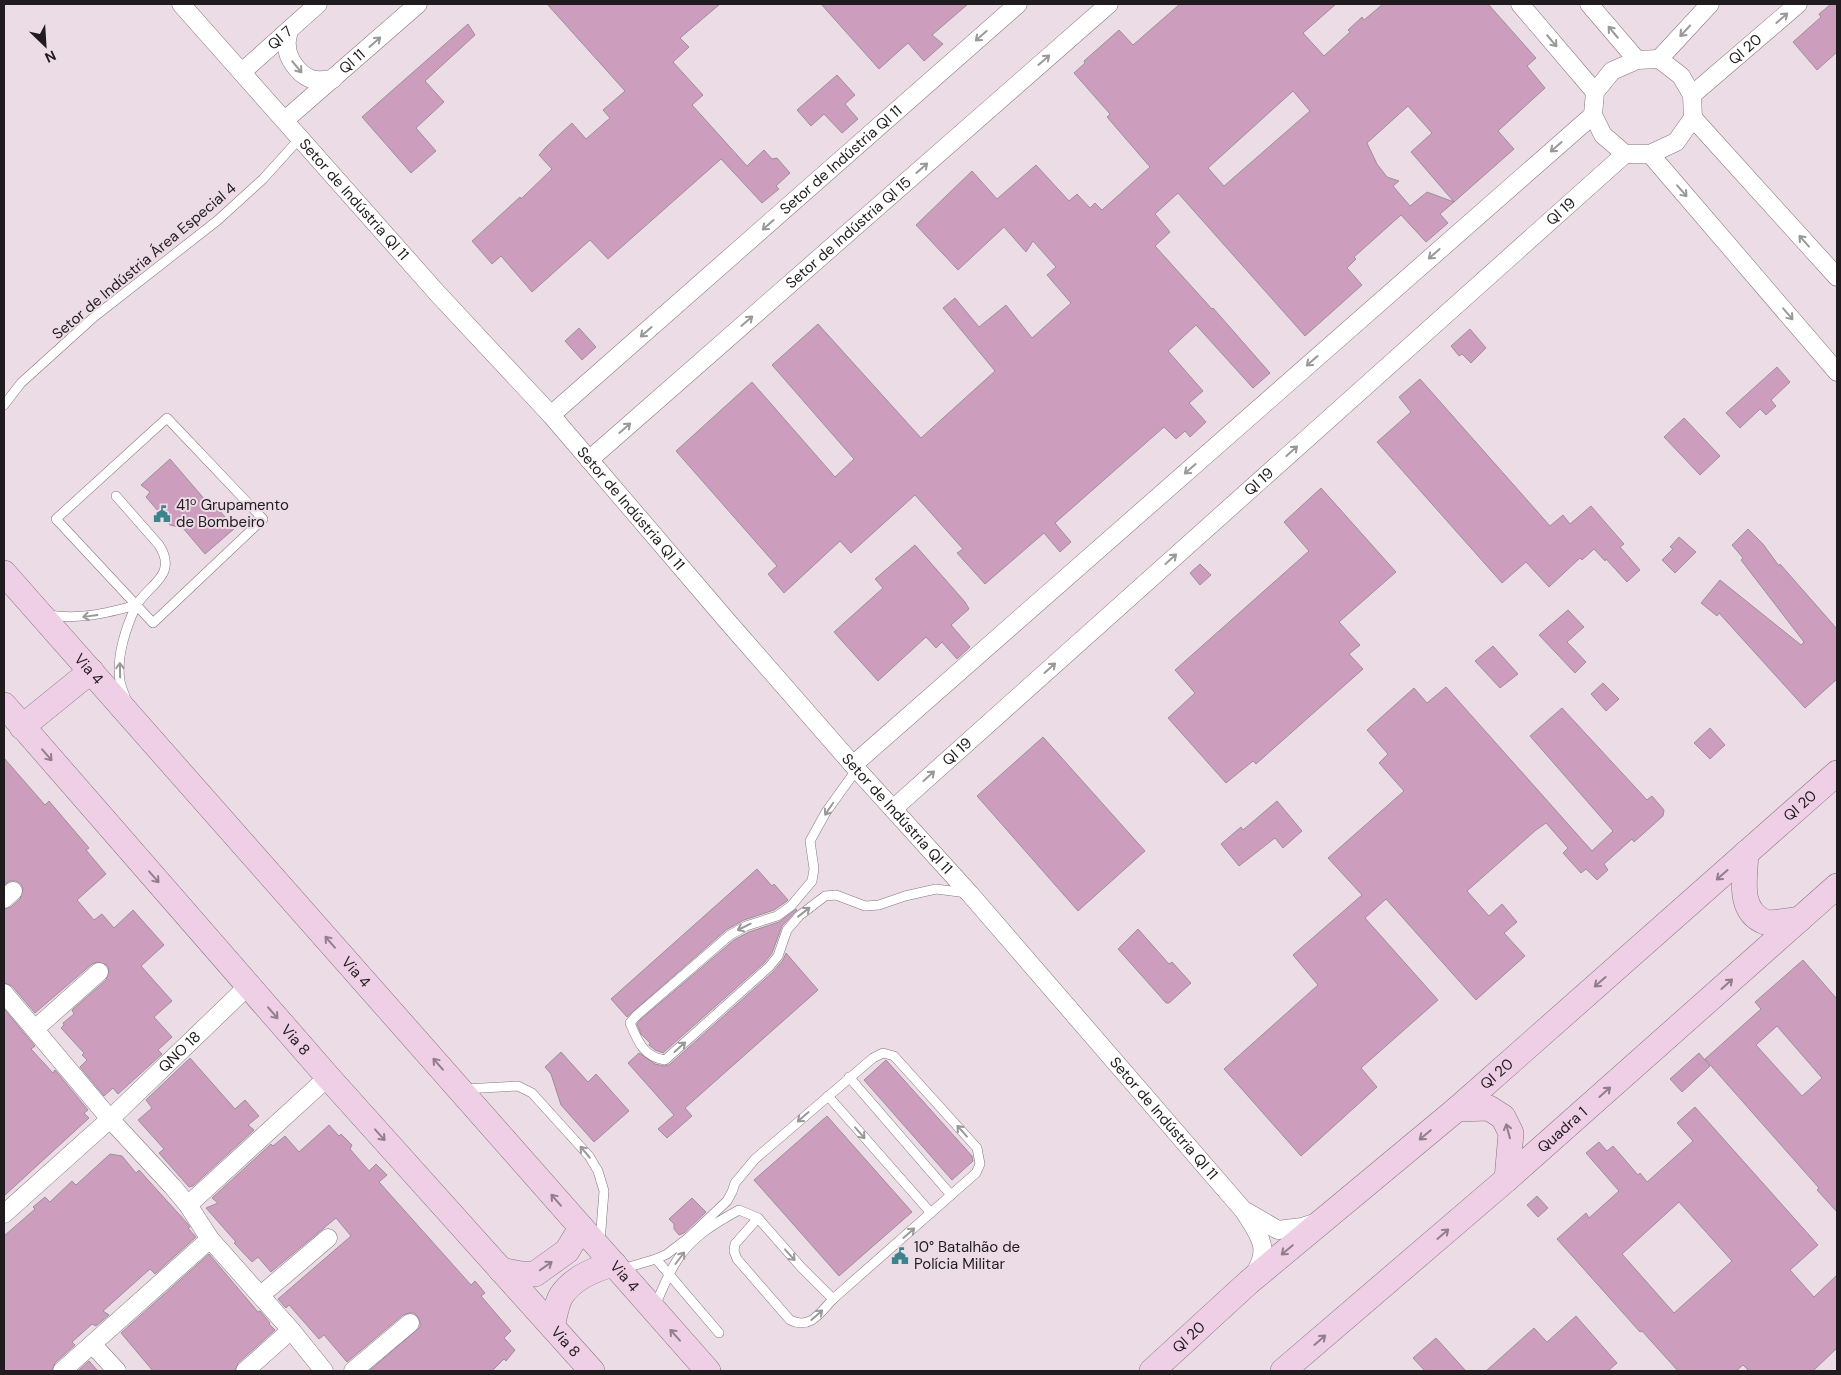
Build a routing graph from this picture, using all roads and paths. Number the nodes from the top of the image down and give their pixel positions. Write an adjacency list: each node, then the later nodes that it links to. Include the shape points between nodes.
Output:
1 (181, 4): 13 (street, Setor de Indústria QI 11)
2 (318, 4): 10 (street, QI 7)
3 (418, 4): 14 (street, QI 11, one-way to 3)
4 (1018, 4): 26 (street, Setor de Indústria QI 11, one-way to 26)
5 (1108, 4): 27 (street, Setor de Indústria QI 15, one-way to 5)
6 (1520, 4): 15 (street, one-way to 15)
7 (1589, 4): 12 (street, one-way to 7)
8 (1710, 4): 11 (street, one-way to 11)
9 (1798, 4): 16 (street, QI 20, one-way to 9)
10 (289, 30): 13 (street, QI 7); 14 (street, one-way to 14, via 286,47 300,72 319,81)
11 (1659, 59): 12 (street); 16 (street, via 1681,76)
12 (1636, 60): 15 (street, via 1612,71)
13 (242, 72): 19 (street, Setor de Indústria QI 11)
14 (332, 79): 19 (street, QI 11)
15 (1595, 92): 17 (street)
16 (1692, 96): 18 (street)
17 (1593, 115): 21 (street, via 1603,135); 36 (street, one-way to 36)
18 (1693, 118): 22 (street, via 1676,142); 23 (street, one-way to 18)
19 (285, 120): 20 (street, Setor de Indústria QI 11)
20 (301, 137): 25 (lane, Setor de Indústria Área Especial 4, via 263,179 218,220 94,317 21,384); 26 (street, Setor de Indústria QI 11, via 438,294)
21 (1625, 154): 22 (street); 38 (street, QI 19, one-way to 21)
22 (1650, 154): 24 (street, one-way to 24)
23 (1837, 277)
24 (1837, 372)
25 (4, 405)
26 (551, 415): 27 (street, Setor de Indústria QI 11)
27 (589, 460): 36 (street, Setor de Indústria QI 11)
28 (116, 496): 30 (lane, via 164,552 160,581)
29 (4, 573): 31 (main road, Via 4)
30 (137, 605): 30 (lane, via 153,623 263,518 167,418 56,519); 31 (lane, one-way to 31, via 85,617); 34 (lane, one-way to 30, via 120,680 120,661 125,635)
31 (40, 614): 32 (main road, Via 4)
32 (92, 671): 34 (main road, Via 4); 35 (main road)
33 (4, 705): 35 (main road, Via 8)
34 (131, 717): 49 (main road, Via 4, one-way to 34)
35 (22, 727): 44 (main road, Via 8, one-way to 44)
36 (855, 767): 38 (street, Setor de Indústria QI 11); 41 (lane, one-way to 41, via 810,841 814,869 812,881 791,906 777,916 730,935 636,1016 630,1023 639,1044 654,1058 665,1060 769,967 778,956 787,930 825,896 836,895 865,906 936,889)
37 (1837, 773): 39 (main road, QI 20)
38 (893, 809): 41 (street, Setor de Indústria QI 11)
39 (1746, 853): 42 (main road, via 1744,894 1750,912 1766,922); 51 (main road, QI 20, one-way to 51)
40 (1837, 886): 42 (main road, Quadra 1)
41 (970, 894): 56 (street, Setor de Indústria QI 11)
42 (1800, 919): 53 (main road, Quadra 1, one-way to 42)
43 (99, 972): 46 (street)
44 (249, 986): 47 (main road, Via 8, one-way to 47); 52 (street, QNO 18)
45 (4, 993): 46 (street)
46 (35, 1029): 52 (street)
47 (328, 1077): 55 (street); 66 (main road, Via 8, one-way to 66)
48 (849, 1077): 50 (lane); 54 (lane); 54 (lane, one-way to 48, via 976,1173 980,1164 977,1148 894,1056 883,1054 873,1058)
49 (459, 1089): 61 (main road, Via 4, one-way to 49); 65 (lane, one-way to 49, via 604,1191 589,1156 532,1093 518,1086)
50 (828, 1096): 58 (lane, one-way to 58); 64 (lane, one-way to 64, via 755,1159 735,1183 727,1201 688,1238)
51 (1457, 1109): 53 (main road, one-way to 51, via 1511,1133 1503,1117 1489,1108); 60 (main road, QI 20, one-way to 60)
52 (110, 1119): 55 (street); 57 (street, QNO 18)
53 (1507, 1179): 85 (main road, Quadra 1, one-way to 53)
54 (951, 1195): 58 (lane)
55 (188, 1205): 63 (street)
56 (1244, 1210): 60 (street, via 1278,1230); 68 (street, via 1260,1239 1264,1254)
57 (4, 1214)
58 (931, 1214): 70 (lane, one-way to 58)
59 (758, 1218): 67 (lane, one-way to 59, via 692,1242 716,1222 739,1210); 70 (lane, one-way to 70); 70 (lane, one-way to 70, via 735,1244 734,1251 737,1259 790,1320 797,1324 814,1319)
60 (1322, 1220): 68 (main road, QI 20, one-way to 68)
61 (581, 1228): 65 (main road, Via 4); 66 (main road, one-way to 61, via 535,1274 567,1251)
62 (328, 1238): 69 (street)
63 (210, 1239): 69 (street); 76 (street)
64 (656, 1259): 65 (lane); 67 (lane)
65 (610, 1260): 71 (main road, Via 4); 73 (main road, via 572,1284 562,1295)
66 (501, 1270): 73 (main road, Via 8)
67 (669, 1275): 71 (lane); 75 (lane)
68 (1249, 1282): 84 (main road, QI 20)
69 (260, 1295): 74 (street)
70 (833, 1299)
71 (653, 1310): 83 (main road, Via 4, one-way to 71)
72 (410, 1323): 81 (street)
73 (552, 1326): 82 (main road, Via 8)
74 (291, 1330): 79 (street); 80 (street)
75 (719, 1333)
76 (93, 1345): 77 (street); 78 (street)
77 (62, 1371)
78 (117, 1371)
79 (245, 1371)
80 (324, 1371)
81 (353, 1371)
82 (592, 1371)
83 (708, 1371)
84 (1152, 1371)
85 (1283, 1371)

